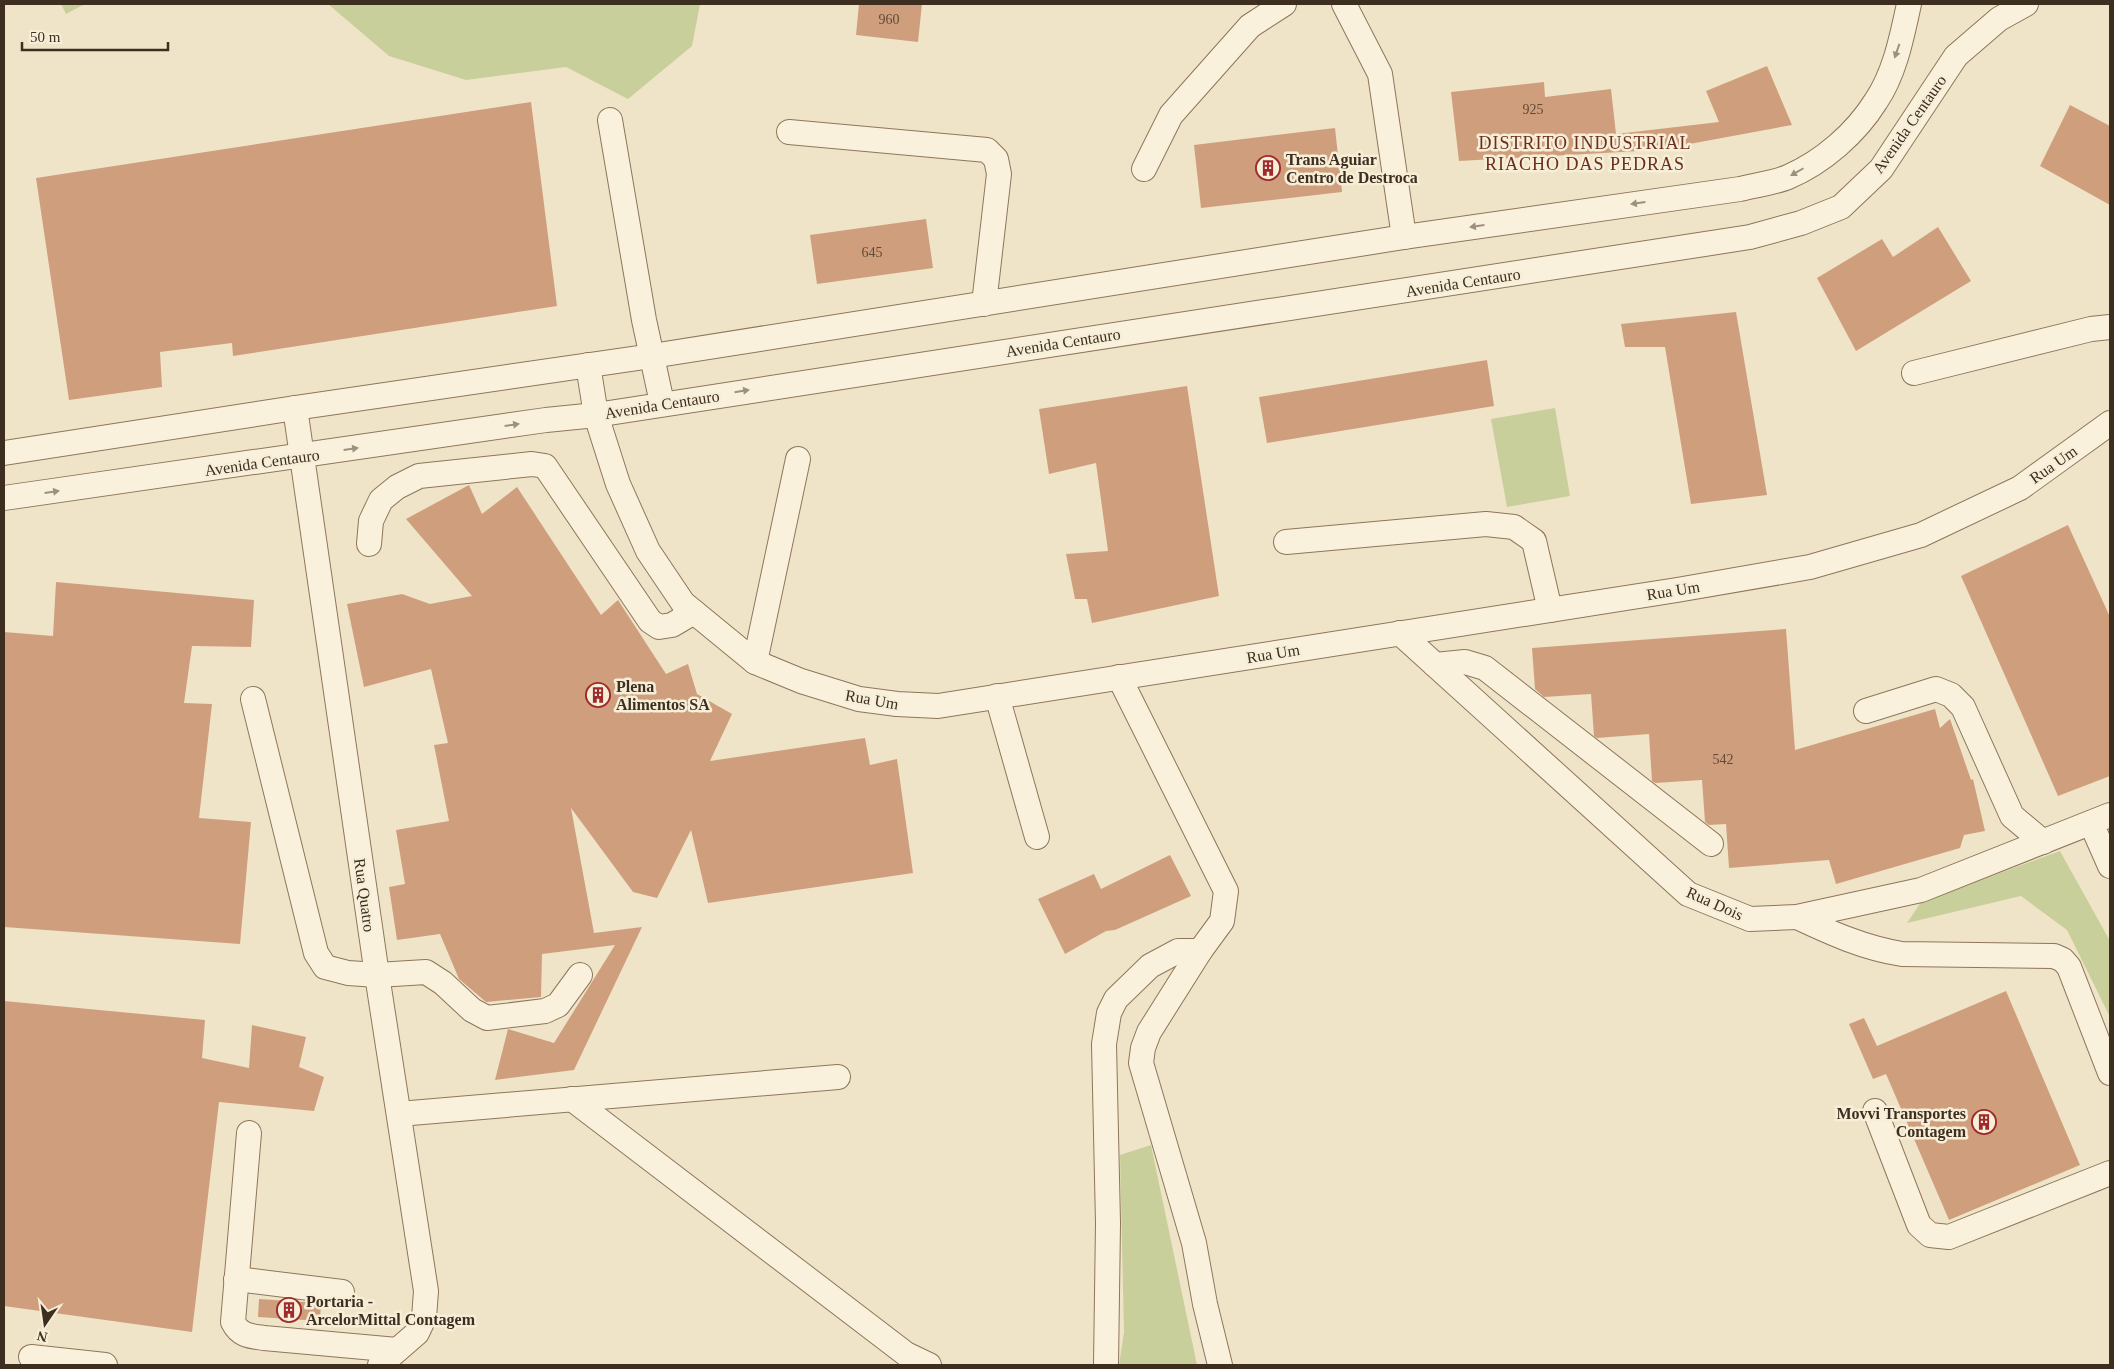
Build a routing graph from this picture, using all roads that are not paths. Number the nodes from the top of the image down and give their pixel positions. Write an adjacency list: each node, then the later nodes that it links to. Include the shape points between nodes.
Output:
1 (1284, 4): 7 (street, via 1250,26 1171,115)
2 (1344, 4): 8 (street, via 1380,74)
3 (1909, 4): 8 (street, one-way to 8, via 1900,42 1877,101 1848,136 1821,158 1787,178 1740,189)
4 (2026, 4): 14 (street, Avenida Centauro, one-way to 4, via 1619,258 1750,237 1801,224 1841,207 1881,169 1956,56 1999,19)
5 (610, 120): 11 (street)
6 (789, 132): 9 (street, via 987,150 996,159 999,174)
7 (1144, 169)
8 (1404, 237): 9 (street)
9 (984, 304): 11 (street)
10 (2110, 327): 13 (street)
11 (652, 356): 12 (street); 14 (street)
12 (588, 365): 15 (street); 16 (street, Rua Um)
13 (1914, 373)
14 (662, 403): 16 (street, Avenida Centauro)
15 (295, 408): 18 (street); 19 (street, Rua Quatro)
16 (596, 415): 19 (street, Avenida Centauro, one-way to 16); 25 (street, Rua Um, via 618,484 648,551 683,603)
17 (2110, 423): 24 (street, Rua Um, via 2020,488 1921,535 1810,567)
18 (4, 453)
19 (302, 456): 21 (street, Avenida Centauro, one-way to 19); 40 (street, Rua Quatro)
20 (798, 459): 27 (street)
21 (4, 498)
22 (1286, 542): 24 (street, via 1486,524 1514,527 1534,541)
23 (369, 544): 25 (street, via 371,521 381,500 419,476 532,464 545,466 650,621 658,627 672,624)
24 (1550, 610): 26 (street, Rua Um)
25 (694, 612): 27 (street, Rua Um)
26 (1400, 633): 28 (street, Rua Dois); 29 (street, Rua Um)
27 (755, 662): 30 (street, Rua Um, via 859,699 938,706)
28 (1435, 665): 36 (street, via 1465,662 1485,668); 38 (street, Rua Dois, via 1688,894 1750,919)
29 (1119, 677): 30 (street, Rua Um); 39 (street, via 1226,891 1222,921)
30 (997, 696): 34 (street)
31 (253, 699): 40 (street, via 316,953 325,967)
32 (1866, 711): 35 (street, via 1936,689 1951,694 1963,707 2012,816)
33 (2101, 819): 35 (street, Rua Dois); 37 (street)
34 (1037, 837)
35 (2043, 842): 38 (street, Rua Dois, via 1921,890)
36 (1711, 844)
37 (2110, 866)
38 (1796, 917): 42 (street, via 1844,939 1902,954 2054,956 2063,960 2069,967)
39 (1200, 951): 55 (street, via 1178,952 1150,966 1116,999 1109,1013 1104,1044 1108,1223); 56 (street, via 1149,1032 1142,1063 1194,1243)
40 (377, 975): 41 (street, via 426,972 472,1010 487,1018 545,1011 558,1005); 46 (street, Rua Quatro)
41 (580, 975)
42 (2110, 1072)
43 (838, 1077): 44 (street)
44 (572, 1099): 46 (street); 54 (street, via 906,1354)
45 (1875, 1110): 48 (street, via 1919,1225 1930,1234 1949,1237)
46 (399, 1114): 52 (street, Rua Quatro, via 426,1290 424,1318 417,1333)
47 (249, 1133): 49 (street)
48 (2110, 1172)
49 (236, 1279): 50 (street); 52 (street, via 233,1322 243,1334)
50 (342, 1292)
51 (31, 1357): 53 (street)
52 (389, 1358)
53 (105, 1365)
54 (929, 1365)
55 (1106, 1365)
56 (1220, 1365)

